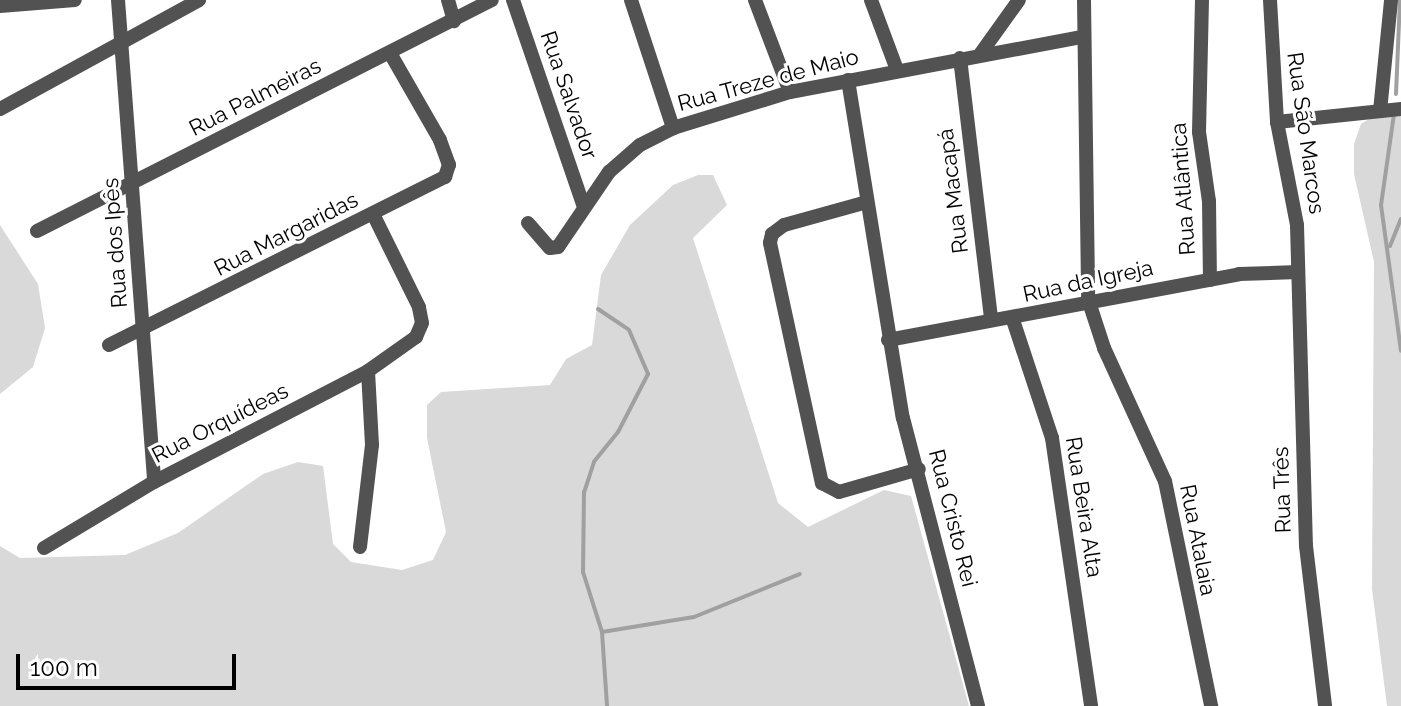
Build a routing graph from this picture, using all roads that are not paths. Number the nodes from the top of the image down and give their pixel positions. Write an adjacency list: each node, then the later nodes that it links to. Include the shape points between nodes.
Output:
1 (75, 0): 15 (street)
2 (118, 0): 18 (street, Rua dos Ipês)
3 (199, 0): 18 (street)
4 (448, 0): 16 (street)
5 (492, 0): 16 (street, Rua Palmeiras)
6 (513, 0): 32 (street, Rua Salvador)
7 (631, 0): 29 (street)
8 (755, 0): 24 (street)
9 (871, 0): 22 (street)
10 (1019, 0): 20 (street)
11 (1084, 0): 17 (street, Rua Atalaia)
12 (1202, 0): 37 (street, Rua Atlântica, via 1199,132 1209,201)
13 (1270, 0): 28 (street, Rua São Marcos)
14 (1391, 0): 27 (street)
15 (0, 6)
16 (454, 21): 19 (street, Rua Palmeiras)
17 (1081, 37): 20 (street, Rua Treze de Maio); 38 (street, Rua Atalaia)
18 (121, 41): 25 (street); 30 (street, Rua dos Ipês)
19 (390, 53): 30 (street, Rua Palmeiras); 33 (street, Rua Margaridas, via 449,165 445,177)
20 (981, 53): 21 (street, Rua Treze de Maio)
21 (960, 58): 22 (street, Rua Treze de Maio); 39 (street, Rua Macapá)
22 (897, 70): 23 (street, Rua Treze de Maio)
23 (848, 80): 24 (street, Rua Treze de Maio); 31 (street, Rua Cristo Rei)
24 (790, 92): 29 (street, Rua Treze de Maio)
25 (0, 109)
26 (1401, 109): 27 (street)
27 (1380, 111): 28 (street)
28 (1277, 122): 36 (street, Rua São Marcos, via 1292,182)
29 (673, 128): 32 (street, Rua Treze de Maio, via 625,157)
30 (133, 183): 35 (street, Rua Palmeiras); 41 (street, Rua dos Ipês)
31 (867, 202): 42 (street, Rua Cristo Rei); 45 (street, via 784,225 770,243 822,483 839,492)
32 (583, 204): 34 (street, Rua Treze de Maio, via 570,235 558,247 550,248)
33 (373, 214): 41 (street, Rua Margaridas); 44 (street, Rua Orquídeas, via 422,323 416,337)
34 (528, 223)
35 (37, 231)
36 (1298, 272): 37 (street, Rua da Igreja); 52 (street, Rua Três, via 1307,559)
37 (1210, 280): 38 (street, Rua da Igreja)
38 (1088, 299): 40 (street, Rua da Igreja); 51 (street, Rua Atalaia, via 1104,348 1165,481)
39 (991, 318): 40 (street, Rua da Igreja); 42 (street, Rua da Igreja)
40 (1013, 320): 50 (street, Rua Beira Alta, via 1052,438)
41 (144, 331): 43 (street, Rua Margaridas); 46 (street, Rua dos Ipês)
42 (888, 340): 45 (street, Rua Cristo Rei)
43 (109, 345)
44 (368, 371): 46 (street, Rua Orquídeas); 47 (street, via 372,445)
45 (919, 469): 49 (street, Rua Cristo Rei)
46 (154, 482): 48 (street, Rua Orquídeas)
47 (360, 547)
48 (44, 548)
49 (978, 706)
50 (1091, 706)
51 (1211, 706)
52 (1325, 706)

